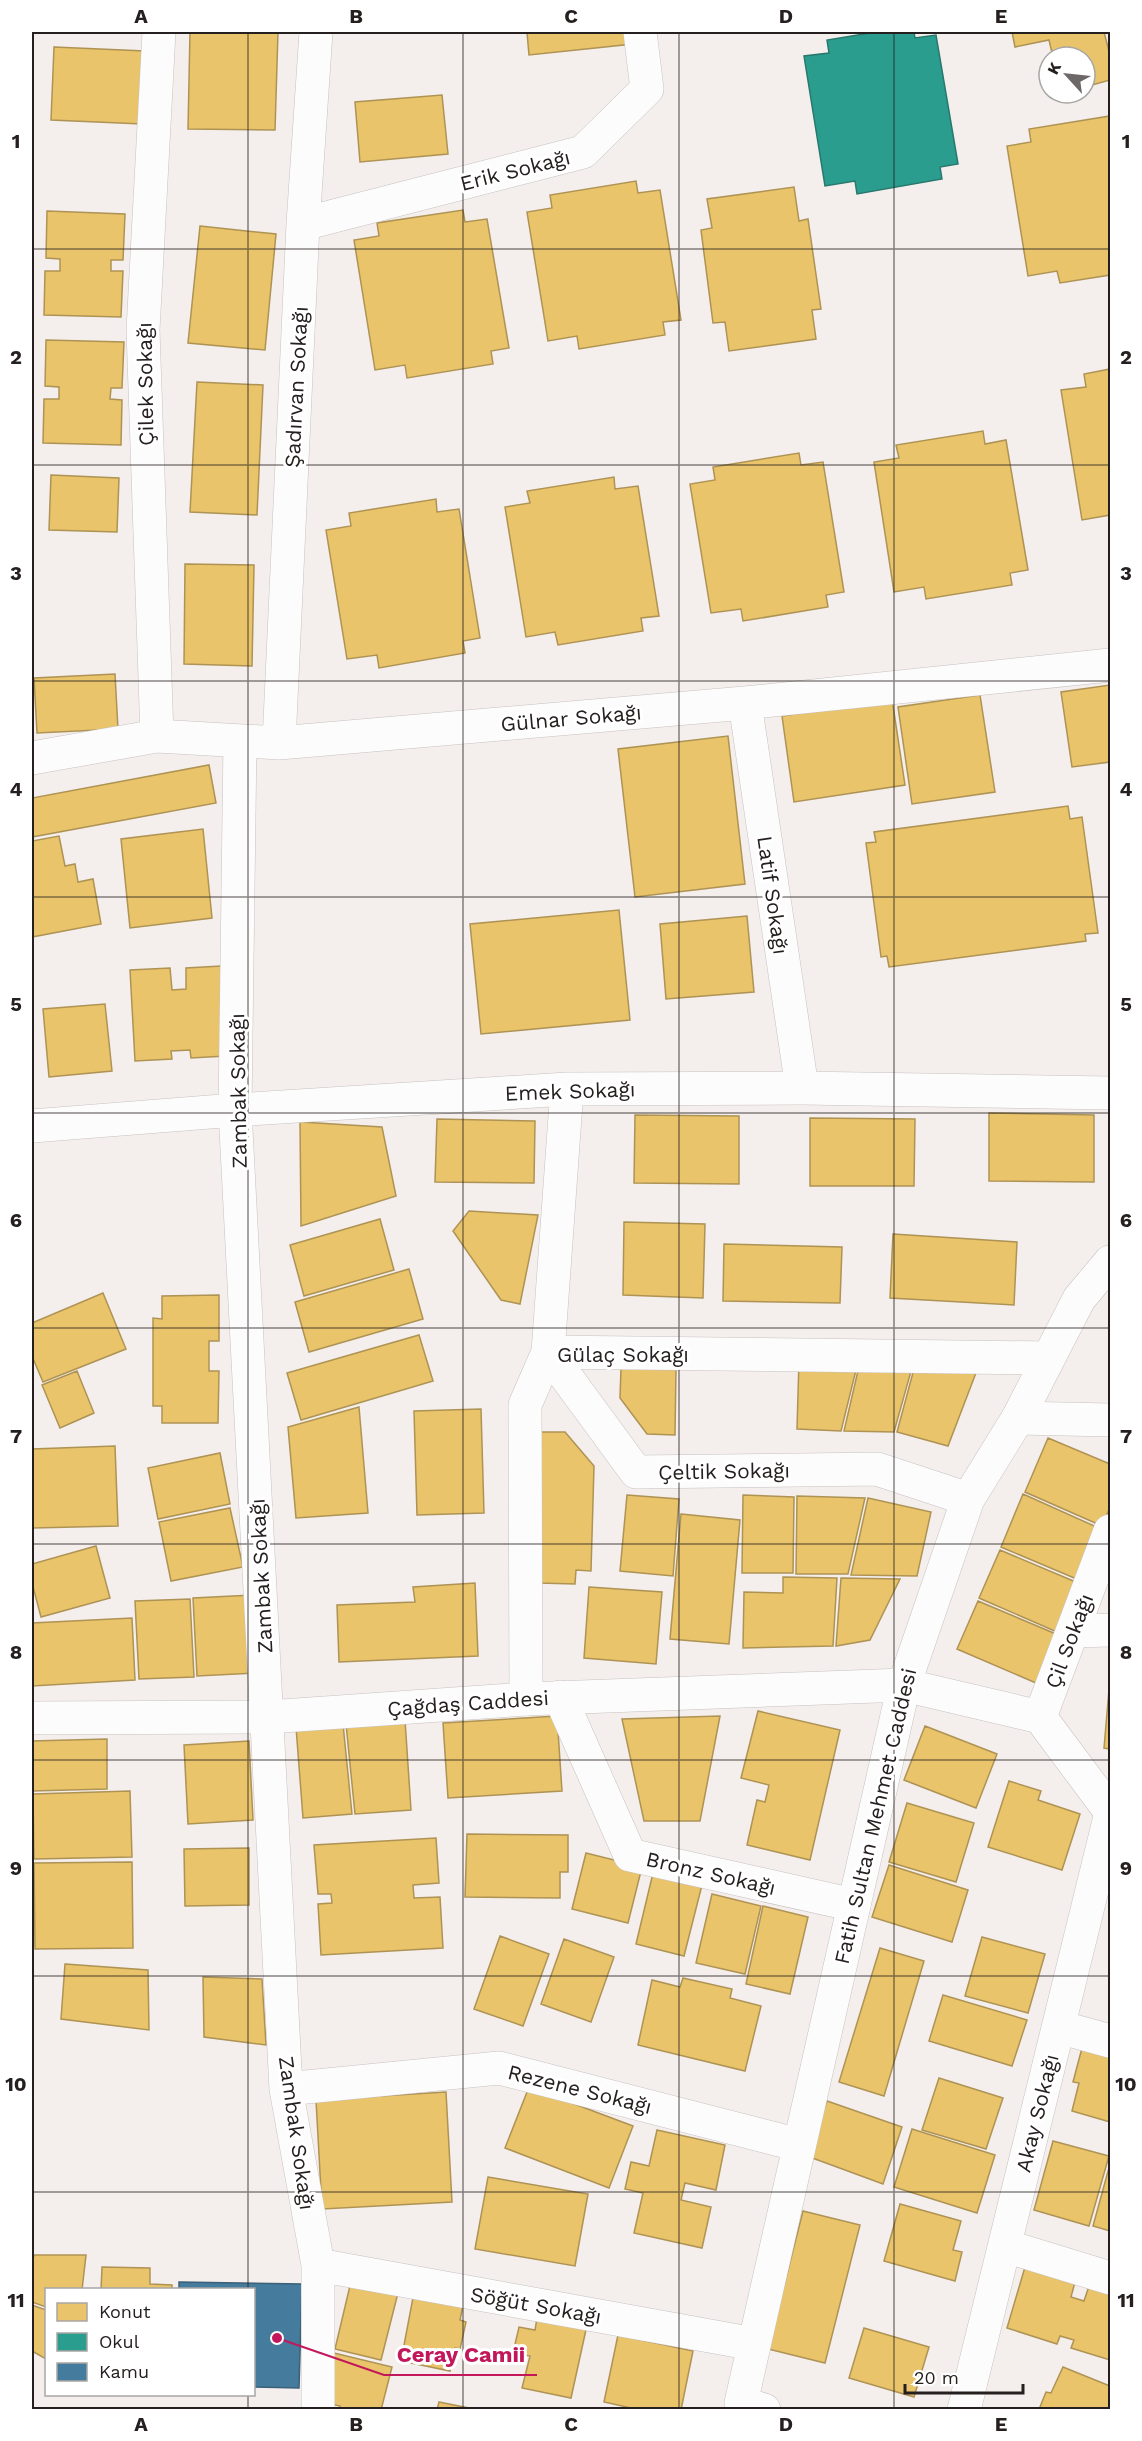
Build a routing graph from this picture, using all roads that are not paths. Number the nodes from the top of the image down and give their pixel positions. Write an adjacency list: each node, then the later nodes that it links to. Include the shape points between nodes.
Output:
1 (159, 32): 7 (street, Çilek Sokağı, via 142,330)
2 (316, 32): 4 (street, Şadırvan Sokağı)
3 (640, 32): 4 (street, Erik Sokağı, via 647,89 583,152)
4 (303, 224): 9 (street, Şadırvan Sokağı)
5 (1110, 665): 6 (street, Gülnar Sokağı)
6 (745, 703): 9 (street, Gülnar Sokağı); 11 (street, Latif Sokağı)
7 (157, 736): 8 (street, Gülnar Sokağı); 10 (street, Gülnar Sokağı)
8 (240, 741): 9 (street, Gülnar Sokağı); 14 (street, Zambak Sokağı)
9 (279, 743)
10 (32, 758)
11 (802, 1088): 12 (street, Emek Sokağı); 13 (street, Emek Sokağı)
12 (567, 1089): 14 (street, Emek Sokağı); 17 (street)
13 (1110, 1093)
14 (236, 1110): 15 (street, Emek Sokağı); 28 (street, Zambak Sokağı)
15 (32, 1126)
16 (1110, 1262): 18 (street, Fatih Sultan Mehmet Caddesi, via 1080,1299)
17 (548, 1352): 18 (street, Gülaç Sokağı); 21 (street, Çeltik Sokağı, via 636,1472 877,1469); 27 (street, Gülaç Sokağı, via 525,1405)
18 (1048, 1358): 19 (street, Fatih Sultan Mehmet Caddesi)
19 (1018, 1418): 20 (street); 21 (street, Fatih Sultan Mehmet Caddesi)
20 (1110, 1420)
21 (968, 1499): 25 (street, Fatih Sultan Mehmet Caddesi)
22 (1110, 1531): 24 (street, Çil Sokağı)
23 (1110, 1630): 24 (street)
24 (1073, 1631): 29 (street, Çil Sokağı)
25 (904, 1685): 26 (street, Çağdaş Caddesi); 29 (street); 33 (street, Fatih Sultan Mehmet Caddesi)
26 (560, 1697): 27 (street, Çağdaş Caddesi); 33 (street, Bronz Sokağı, via 630,1855)
27 (526, 1699): 28 (street, Çağdaş Caddesi)
28 (268, 1717): 30 (street, Çağdaş Caddesi); 36 (street, Zambak Sokağı)
29 (1040, 1717): 31 (street)
30 (32, 1718)
31 (1110, 1811)
32 (1110, 1817): 34 (street, Akay Sokağı)
33 (854, 1905): 37 (street, Fatih Sultan Mehmet Caddesi)
34 (1059, 2028): 35 (street); 38 (street, Akay Sokağı)
35 (1110, 2041)
36 (286, 2089): 37 (street, Rezene Sokağı, via 499,2068); 39 (street, Zambak Sokağı)
37 (798, 2145): 41 (street, Fatih Sultan Mehmet Caddesi)
38 (1005, 2246): 40 (street); 44 (street, Akay Sokağı)
39 (318, 2265): 41 (street, Söğüt Sokağı); 43 (street, Zambak Sokağı)
40 (1110, 2278)
41 (754, 2344): 42 (street, Fatih Sultan Mehmet Caddesi)
42 (748, 2407)
43 (318, 2409)
44 (964, 2409)

